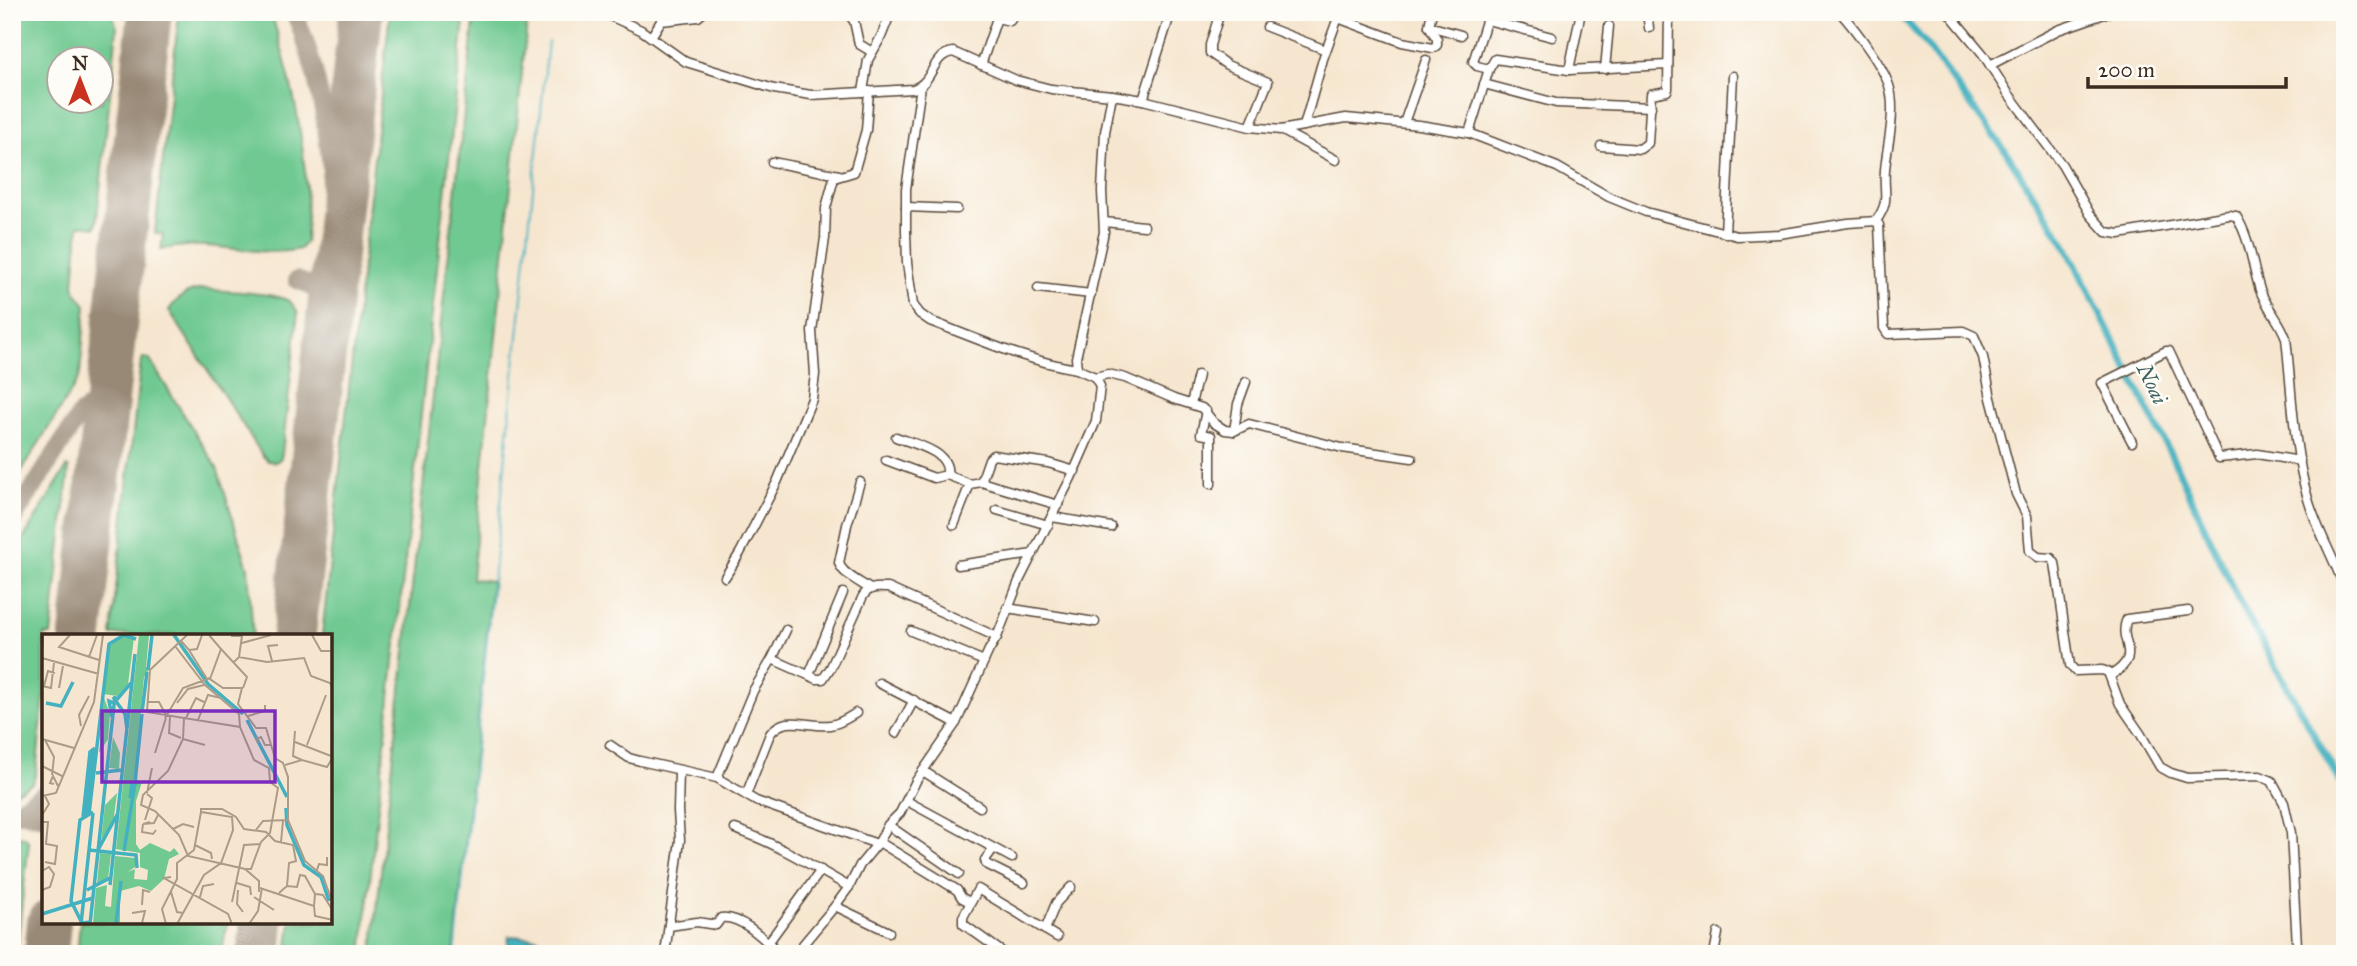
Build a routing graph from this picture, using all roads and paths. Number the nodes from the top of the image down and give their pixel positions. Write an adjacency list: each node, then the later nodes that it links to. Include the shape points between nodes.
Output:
1 (608, 12): 22 (street)
2 (704, 12): 22 (street, via 698,17 661,21)
3 (847, 12): 25 (street, via 859,44)
4 (891, 12): 25 (street)
5 (1016, 12): 27 (street, via 1010,20 997,18)
6 (1171, 12): 38 (street)
7 (1220, 12): 42 (street, via 1210,53 1268,82)
8 (1432, 12): 17 (street)
9 (1581, 12): 32 (street)
10 (1647, 12): 20 (street)
11 (1670, 12): 28 (street)
12 (1840, 12): 51 (street, via 1864,40 1890,87 1886,204)
13 (1948, 12): 29 (street)
14 (2110, 12): 29 (street, via 2058,30)
15 (1339, 15): 17 (street, via 1402,42 1433,48 1437,39); 24 (street)
16 (1488, 16): 23 (street); 30 (street, via 1473,62)
17 (1429, 26): 21 (street)
18 (1609, 26): 31 (street)
19 (1267, 27): 24 (street)
20 (1649, 28)
21 (1461, 35)
22 (650, 37): 36 (street, via 686,62 774,89 811,95)
23 (1552, 37)
24 (1326, 50): 41 (street)
25 (872, 52): 36 (street, via 866,68)
26 (1426, 60): 40 (street)
27 (981, 65): 35 (street, via 945,53); 37 (street, via 1051,89)
28 (1668, 65): 31 (street); 39 (street, via 1668,91 1653,93)
29 (1990, 65): 68 (street, via 2106,232 2236,216 2260,292 2286,338)
30 (1489, 69): 32 (street, via 1499,58); 34 (street)
31 (1605, 69): 32 (street)
32 (1569, 70)
33 (1733, 76): 54 (street)
34 (1484, 84): 39 (street, via 1556,103); 44 (street)
35 (921, 86): 36 (street); 49 (street)
36 (866, 92): 48 (street, via 866,130 854,172)
37 (1112, 95): 38 (street); 52 (street, via 1105,132)
38 (1143, 100): 42 (street)
39 (1651, 107): 45 (street, via 1644,148)
40 (1404, 123): 41 (street, via 1346,118); 44 (street)
41 (1304, 126): 43 (street)
42 (1250, 127): 43 (street)
43 (1281, 130): 46 (street)
44 (1469, 133): 54 (street, via 1558,167 1646,212)
45 (1601, 146)
46 (1336, 160)
47 (772, 162): 48 (street)
48 (839, 175): 82 (street, via 825,208 812,331 812,399 777,482)
49 (906, 207): 50 (street); 57 (street, via 910,293 920,314 1020,355)
50 (957, 209)
51 (1876, 221): 54 (street, via 1749,237); 95 (street, via 1880,225 1884,328 1888,334 1964,331 1974,336 2015,494 2027,516 2030,551 2055,563 2070,665 2075,671 2102,670)
52 (1104, 222): 53 (street); 56 (street)
53 (1144, 226)
54 (1725, 233)
55 (1038, 288): 56 (street)
56 (1091, 293): 57 (street)
57 (1077, 369): 59 (street)
58 (1198, 375): 61 (street)
59 (1095, 377): 61 (street, via 1125,378); 69 (street, via 1100,386 1096,421)
60 (1246, 382): 63 (street)
61 (1191, 404): 62 (street)
62 (1206, 411): 63 (street, via 1214,423); 74 (street, via 1201,434 1211,436)
63 (1234, 431): 66 (street, via 1249,424 1342,449)
64 (896, 437): 70 (street, via 944,459)
65 (2132, 442): 68 (street, via 2102,385 2169,351 2219,458 2257,454)
66 (1412, 458)
67 (886, 460): 70 (street, via 934,478)
68 (2300, 461): 84 (street, via 2316,523)
69 (1075, 471): 72 (street, via 993,455); 75 (street)
70 (947, 475): 73 (street)
71 (860, 482): 83 (street, via 839,567)
72 (981, 482): 73 (street); 75 (street)
73 (970, 484): 78 (street)
74 (1211, 484)
75 (1058, 505): 77 (street)
76 (997, 510): 77 (street)
77 (1050, 521): 79 (street); 80 (street)
78 (954, 524)
79 (1111, 527)
80 (1033, 554): 81 (street); 86 (street)
81 (958, 565)
82 (725, 578)
83 (870, 589): 91 (street, via 888,588); 94 (street, via 826,676 817,679)
84 (2345, 589)
85 (843, 593): 94 (street)
86 (1007, 608): 88 (street); 91 (street)
87 (2188, 611): 95 (street, via 2127,619 2128,657 2122,669)
88 (1095, 622)
89 (786, 630): 92 (street)
90 (911, 631): 93 (street)
91 (997, 637): 93 (street)
92 (772, 659): 94 (street); 104 (street, via 753,691)
93 (984, 661): 99 (street)
94 (809, 675)
95 (2110, 676): 131 (street, via 2120,705 2160,767 2187,778 2260,776 2272,781 2284,803 2291,833)
96 (879, 683): 97 (street)
97 (914, 700): 99 (street); 100 (street)
98 (856, 713): 105 (street, via 832,725 787,722 775,727)
99 (956, 723): 103 (street)
100 (896, 733)
101 (610, 745): 102 (street, via 629,758)
102 (679, 770): 104 (street); 120 (street, via 680,840)
103 (923, 771): 106 (street); 107 (street)
104 (717, 778): 105 (street)
105 (746, 795): 110 (street)
106 (907, 801): 108 (street); 111 (street)
107 (980, 807)
108 (888, 825): 110 (street); 114 (street)
109 (735, 829): 113 (street)
110 (878, 843): 116 (street); 118 (street)
111 (993, 849): 112 (street); 115 (street, via 986,864)
112 (1012, 859)
113 (821, 870): 116 (street); 125 (street)
114 (959, 874)
115 (1024, 883)
116 (849, 887): 119 (street)
117 (1071, 887): 121 (street, via 1056,903)
118 (970, 902): 121 (street, via 978,889); 129 (street, via 963,924)
119 (835, 906): 122 (street); 128 (street)
120 (669, 926): 125 (street, via 716,925 727,917 743,922); 126 (street)
121 (1045, 930): 124 (street)
122 (889, 932)
123 (1718, 933): 130 (street)
124 (1057, 937)
125 (768, 943): 127 (street)
126 (665, 954)
127 (780, 954)
128 (795, 954)
129 (1005, 954)
130 (1714, 954)
131 (2295, 954)

